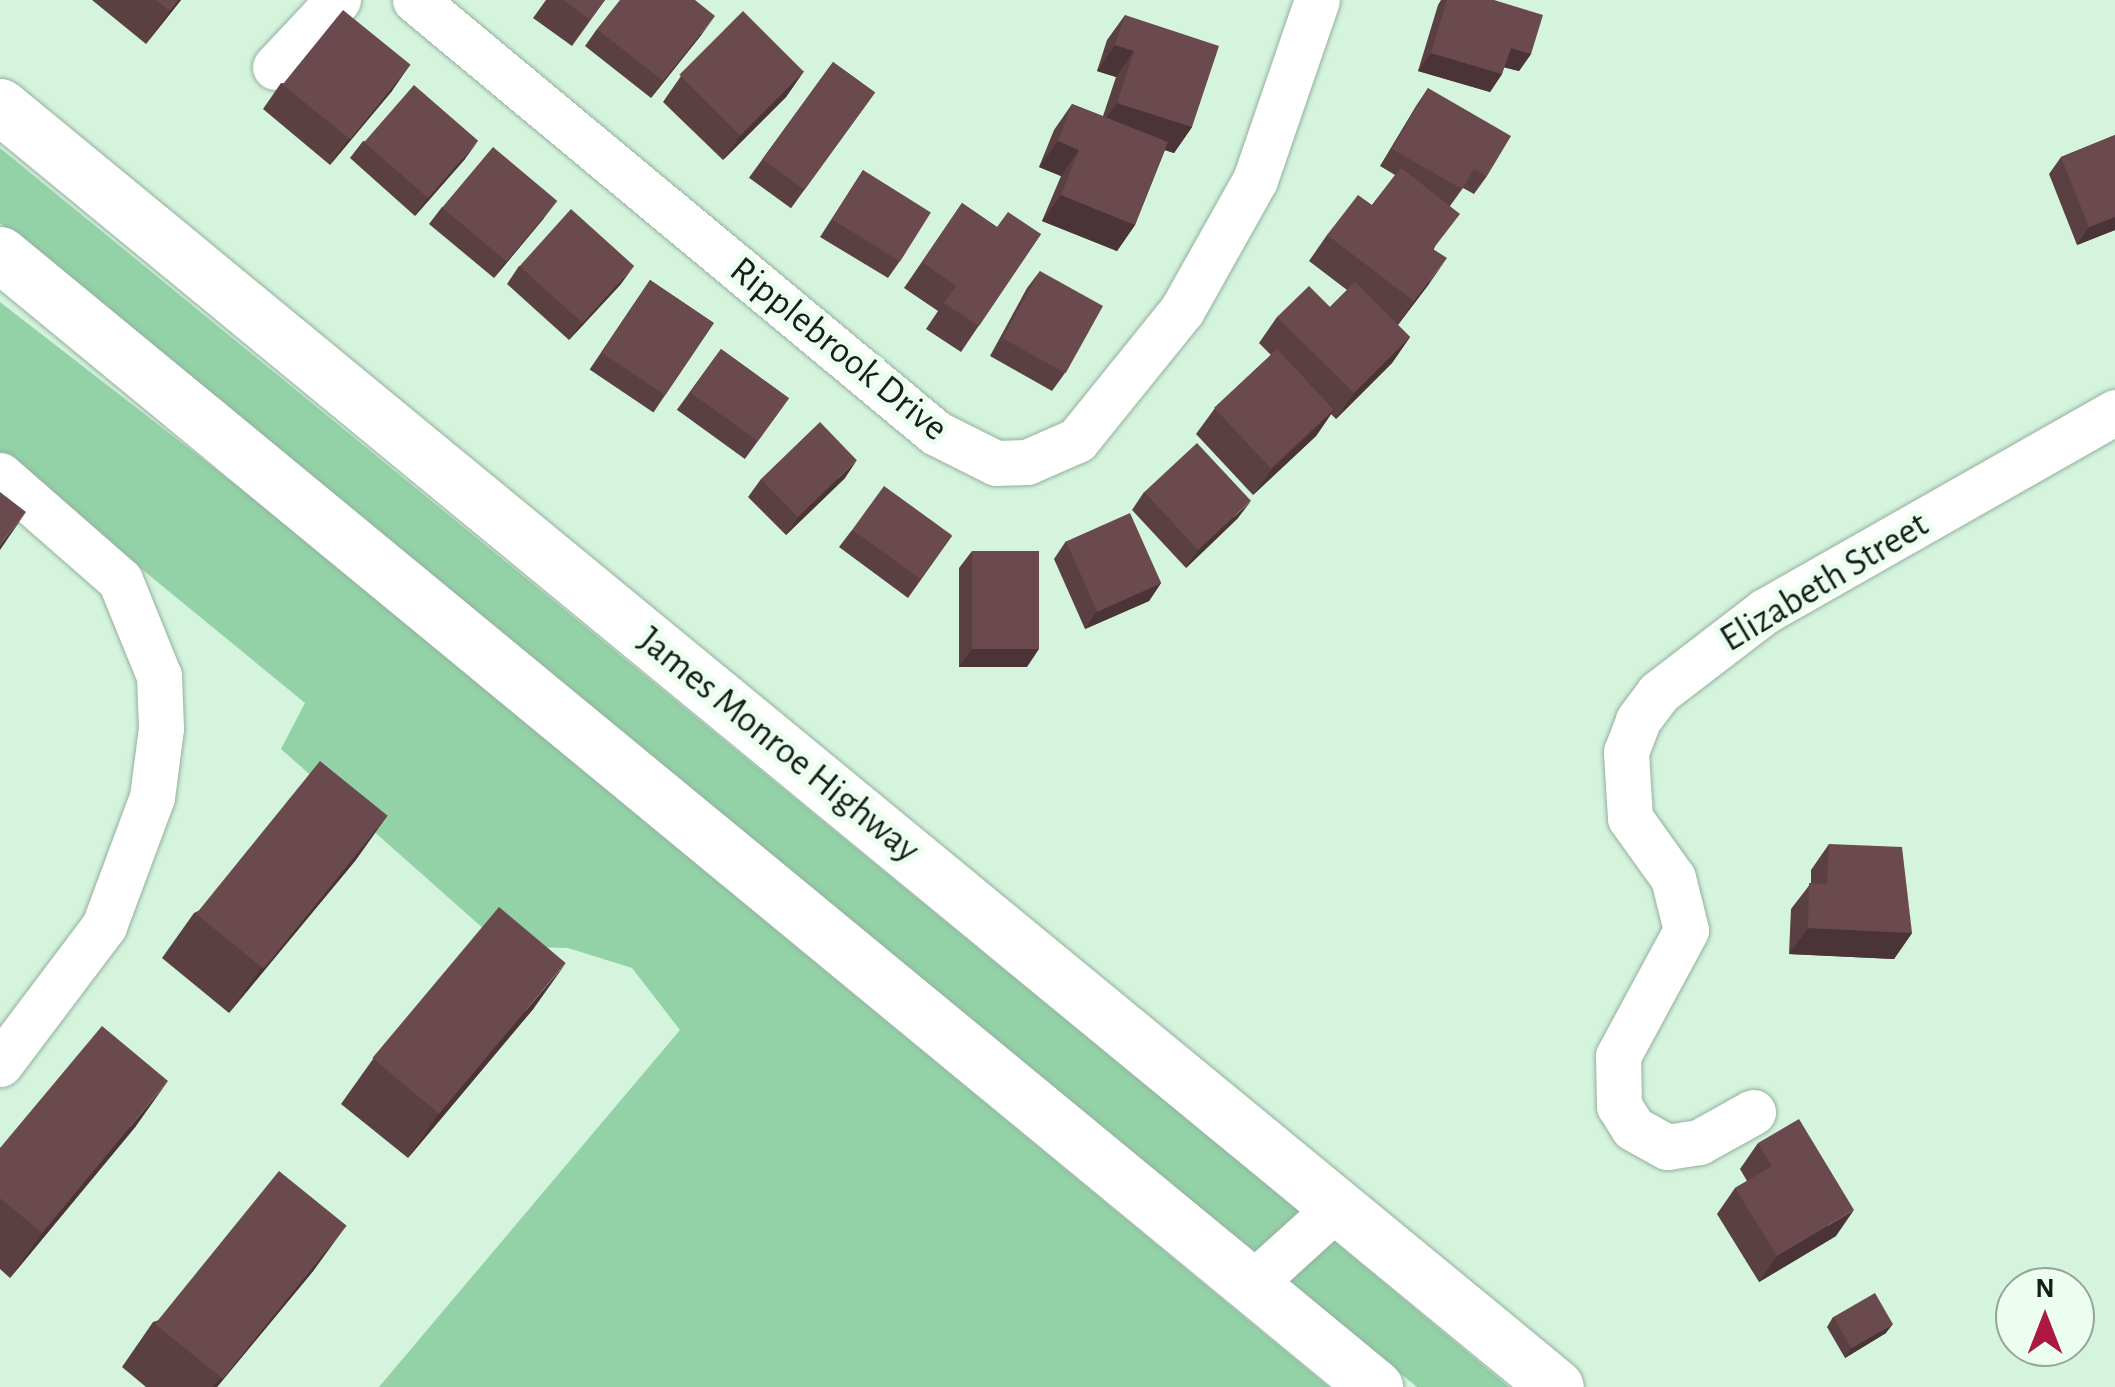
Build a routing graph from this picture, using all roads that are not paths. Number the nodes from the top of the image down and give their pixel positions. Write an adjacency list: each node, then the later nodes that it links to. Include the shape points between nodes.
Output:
1 (338, 0): 4 (street)
2 (1318, 0): 3 (street, Ripplebrook Drive, via 1255,180 1182,310 1077,440 1027,462 996,463 936,433)
3 (427, 3)
4 (275, 67)
5 (0, 106): 11 (highway, James Monroe Highway)
6 (0, 254): 12 (highway)
7 (2115, 412): 10 (street, Elizabeth Street, via 1764,611 1658,693 1638,720 1626,752 1630,818 1673,878 1686,930 1618,1056 1620,1106 1634,1128 1666,1146 1699,1142)
8 (0, 475): 9 (street, via 120,580 159,676 161,728 147,813 104,926)
9 (0, 1064)
10 (1753, 1112)
11 (1338, 1206): 12 (street); 14 (highway, James Monroe Highway)
12 (1251, 1285): 13 (highway)
13 (1375, 1387)
14 (1556, 1387)

